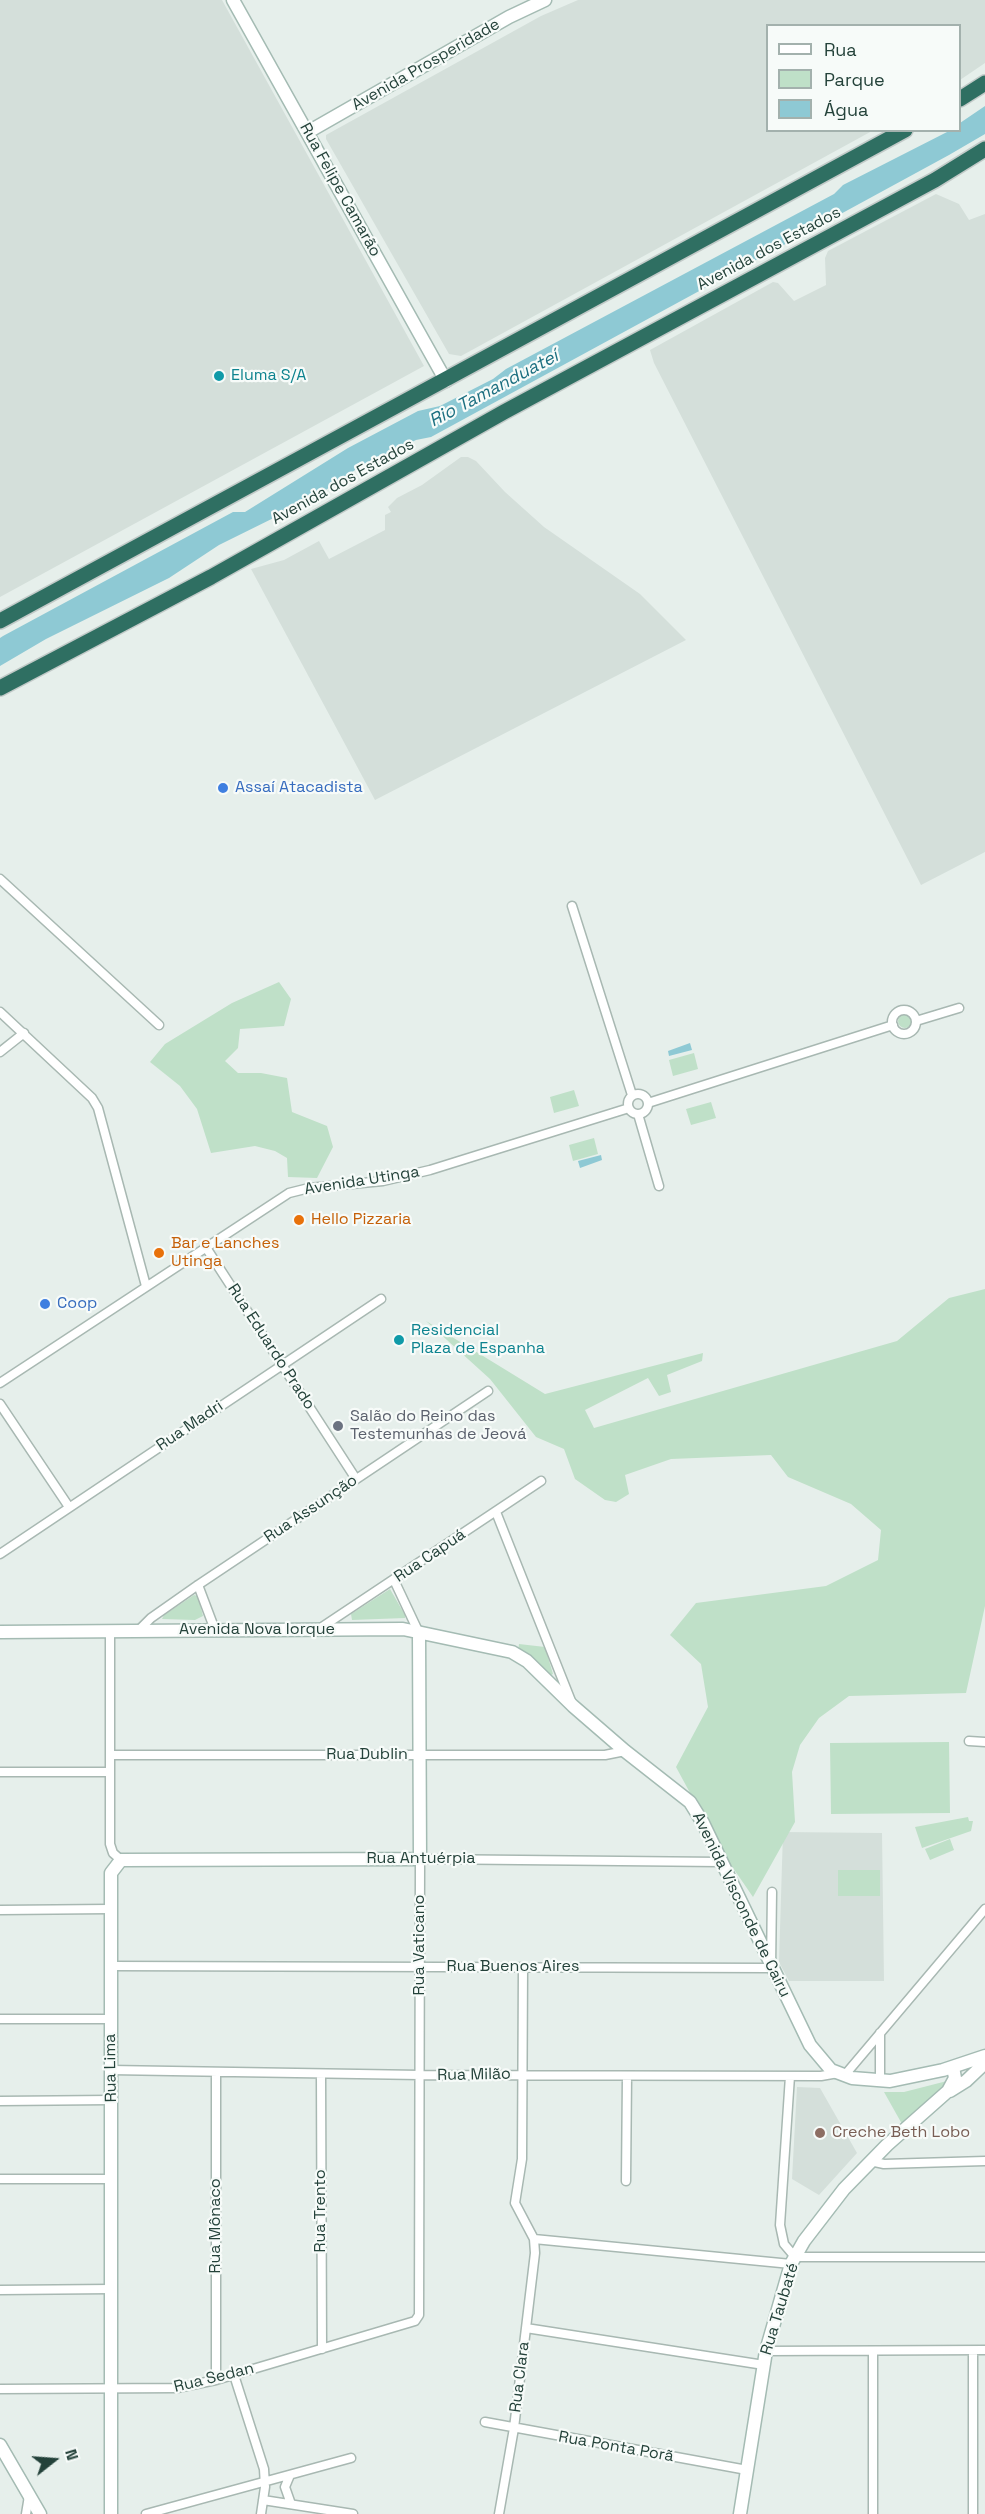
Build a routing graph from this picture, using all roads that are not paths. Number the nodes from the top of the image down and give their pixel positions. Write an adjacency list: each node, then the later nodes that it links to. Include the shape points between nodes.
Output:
1 (232, 0): 5 (main road, Rua Felipe Camarão)
2 (545, 0): 5 (main road, Avenida Prosperidade)
3 (985, 83): 4 (highway)
4 (961, 98)
5 (308, 132): 8 (main road, Rua Felipe Camarão)
6 (901, 132): 8 (highway)
7 (985, 149): 10 (highway, Avenida dos Estados, via 211,577)
8 (446, 381): 9 (highway)
9 (0, 621)
10 (0, 688)
11 (0, 879): 16 (street)
12 (572, 906): 20 (street)
13 (959, 1008): 15 (street)
14 (0, 1012): 18 (street)
15 (916, 1021): 17 (street, via 908,1033 897,1032); 17 (street, via 910,1011 902,1010 895,1014)
16 (159, 1025)
17 (892, 1025): 21 (street)
18 (24, 1033): 19 (street); 26 (street, via 98,1108)
19 (0, 1052)
20 (632, 1095): 21 (street, via 643,1095); 22 (street)
21 (648, 1103): 23 (street, via 644,1112)
22 (628, 1108): 23 (street); 25 (street, Avenida Utinga, via 430,1170 382,1181 289,1193)
23 (638, 1114): 24 (street)
24 (659, 1186)
25 (205, 1246): 26 (street, Avenida Utinga); 28 (street, Rua Eduardo Prado)
26 (146, 1286): 29 (street, Avenida Utinga)
27 (381, 1299): 28 (street, Rua Madri)
28 (282, 1364): 32 (street, Rua Eduardo Prado); 34 (street, Rua Madri)
29 (0, 1383)
30 (488, 1392): 32 (street, Rua Assunção)
31 (0, 1404): 34 (street)
32 (356, 1479): 38 (street, Rua Assunção)
33 (541, 1481): 35 (street, Rua Capuá)
34 (69, 1507): 36 (street, Rua Madri)
35 (496, 1512): 37 (street, Rua Capuá); 46 (street)
36 (0, 1554)
37 (394, 1580): 40 (street, Rua Capuá); 44 (street, Rua Vaticano)
38 (198, 1585): 39 (street); 42 (street, Rua Assunção)
39 (215, 1630): 40 (main road, Avenida Nova Iorque); 42 (main road, Avenida Nova Iorque)
40 (319, 1630): 44 (main road, Avenida Nova Iorque, via 403,1629)
41 (110, 1631): 42 (main road, Avenida Nova Iorque); 43 (main road, Avenida Nova Iorque); 50 (street)
42 (138, 1631)
43 (0, 1632)
44 (418, 1633): 45 (main road, Avenida Nova Iorque); 51 (main road, Rua Vaticano)
45 (512, 1652): 46 (main road, Avenida Visconde de Cairu, via 527,1661)
46 (573, 1706): 49 (main road, Avenida Visconde de Cairu)
47 (969, 1741): 48 (street)
48 (985, 1742)
49 (625, 1750): 51 (street, Rua Dublin, via 605,1755); 56 (main road, Avenida Visconde de Cairu, via 690,1802)
50 (110, 1755): 51 (street, Rua Dublin); 53 (street)
51 (419, 1755): 54 (main road, Rua Vaticano)
52 (0, 1772): 53 (street)
53 (110, 1772): 55 (street, via 110,1844)
54 (420, 1859): 55 (main road, Rua Antuérpia); 56 (street, Rua Antuérpia); 62 (street, Rua Vaticano)
55 (121, 1860): 58 (main road, Rua Lima, via 110,1878)
56 (721, 1862): 64 (main road, Avenida Visconde de Cairu)
57 (772, 1892): 64 (street)
58 (110, 1909): 59 (street); 61 (main road, Rua Lima)
59 (0, 1911)
60 (984, 1911): 67 (street)
61 (110, 1966): 62 (street, Rua Buenos Aires); 66 (main road, Rua Lima)
62 (420, 1967): 63 (street, Rua Buenos Aires); 75 (street, Rua Vaticano)
63 (523, 1967): 64 (street, Rua Buenos Aires); 74 (street)
64 (771, 1968): 76 (main road, Avenida Visconde de Cairu, via 810,2045 819,2058)
65 (0, 2019): 66 (street)
66 (110, 2019): 71 (main road, Rua Lima)
67 (880, 2033): 76 (street); 79 (street)
68 (985, 2056): 70 (main road)
69 (985, 2063): 80 (main road, Rua Taubaté)
70 (953, 2067): 79 (main road); 80 (main road, via 955,2078)
71 (110, 2070): 72 (street, Rua Milão); 81 (main road, Rua Lima)
72 (216, 2072): 73 (street, Rua Milão); 102 (street, Rua Mônaco)
73 (321, 2074): 75 (street, Rua Milão); 95 (street, Rua Trento)
74 (523, 2074): 75 (street, Rua Milão); 77 (street, Rua Milão); 88 (street, via 521,2166 515,2203)
75 (420, 2075): 93 (street, Rua Vaticano)
76 (841, 2075): 78 (street, Rua Milão); 79 (main road)
77 (627, 2076): 78 (street, Rua Milão); 87 (street)
78 (790, 2076): 90 (street, via 780,2225)
79 (880, 2081)
80 (948, 2091): 83 (main road, Rua Taubaté)
81 (111, 2100): 82 (street); 86 (main road, Rua Lima)
82 (0, 2101)
83 (870, 2161): 84 (street); 90 (main road, Rua Taubaté, via 830,2205)
84 (985, 2161)
85 (0, 2179): 86 (street)
86 (110, 2179): 91 (main road, Rua Lima)
87 (626, 2181)
88 (534, 2240): 90 (street); 94 (street, Rua Clara)
89 (985, 2257): 90 (street)
90 (793, 2260): 97 (main road, Rua Taubaté)
91 (112, 2289): 92 (street); 104 (main road, Rua Lima)
92 (0, 2290)
93 (419, 2315): 95 (street, Rua Sedan, via 411,2323)
94 (526, 2328): 100 (street); 106 (street, Rua Clara)
95 (322, 2349): 101 (street, Rua Sedan)
96 (985, 2350): 99 (street)
97 (766, 2351): 98 (street); 100 (main road, Rua Taubaté)
98 (873, 2351): 99 (street); 123 (street)
99 (973, 2351): 124 (street)
100 (764, 2365): 109 (main road, Rua Taubaté)
101 (234, 2375): 102 (street, Rua Sedan); 111 (street)
102 (216, 2380): 104 (street, Rua Sedan, via 170,2389)
103 (0, 2389): 104 (street, Rua Sedan)
104 (110, 2390): 117 (main road, Rua Lima)
105 (486, 2422): 106 (street, Rua Ponta Porã)
106 (514, 2428): 109 (street, Rua Ponta Porã); 121 (street, Rua Clara)
107 (0, 2445): 112 (main road)
108 (351, 2458): 110 (street)
109 (747, 2470): 122 (main road, Rua Taubaté)
110 (290, 2475): 111 (street); 114 (street, via 285,2487)
111 (266, 2482): 113 (street); 118 (street)
112 (29, 2496): 115 (street); 116 (main road)
113 (263, 2500): 114 (street); 119 (street)
114 (291, 2504): 120 (street)
115 (26, 2514)
116 (39, 2514)
117 (111, 2514)
118 (147, 2514)
119 (261, 2514)
120 (353, 2514)
121 (499, 2514)
122 (740, 2514)
123 (873, 2514)
124 (973, 2514)

